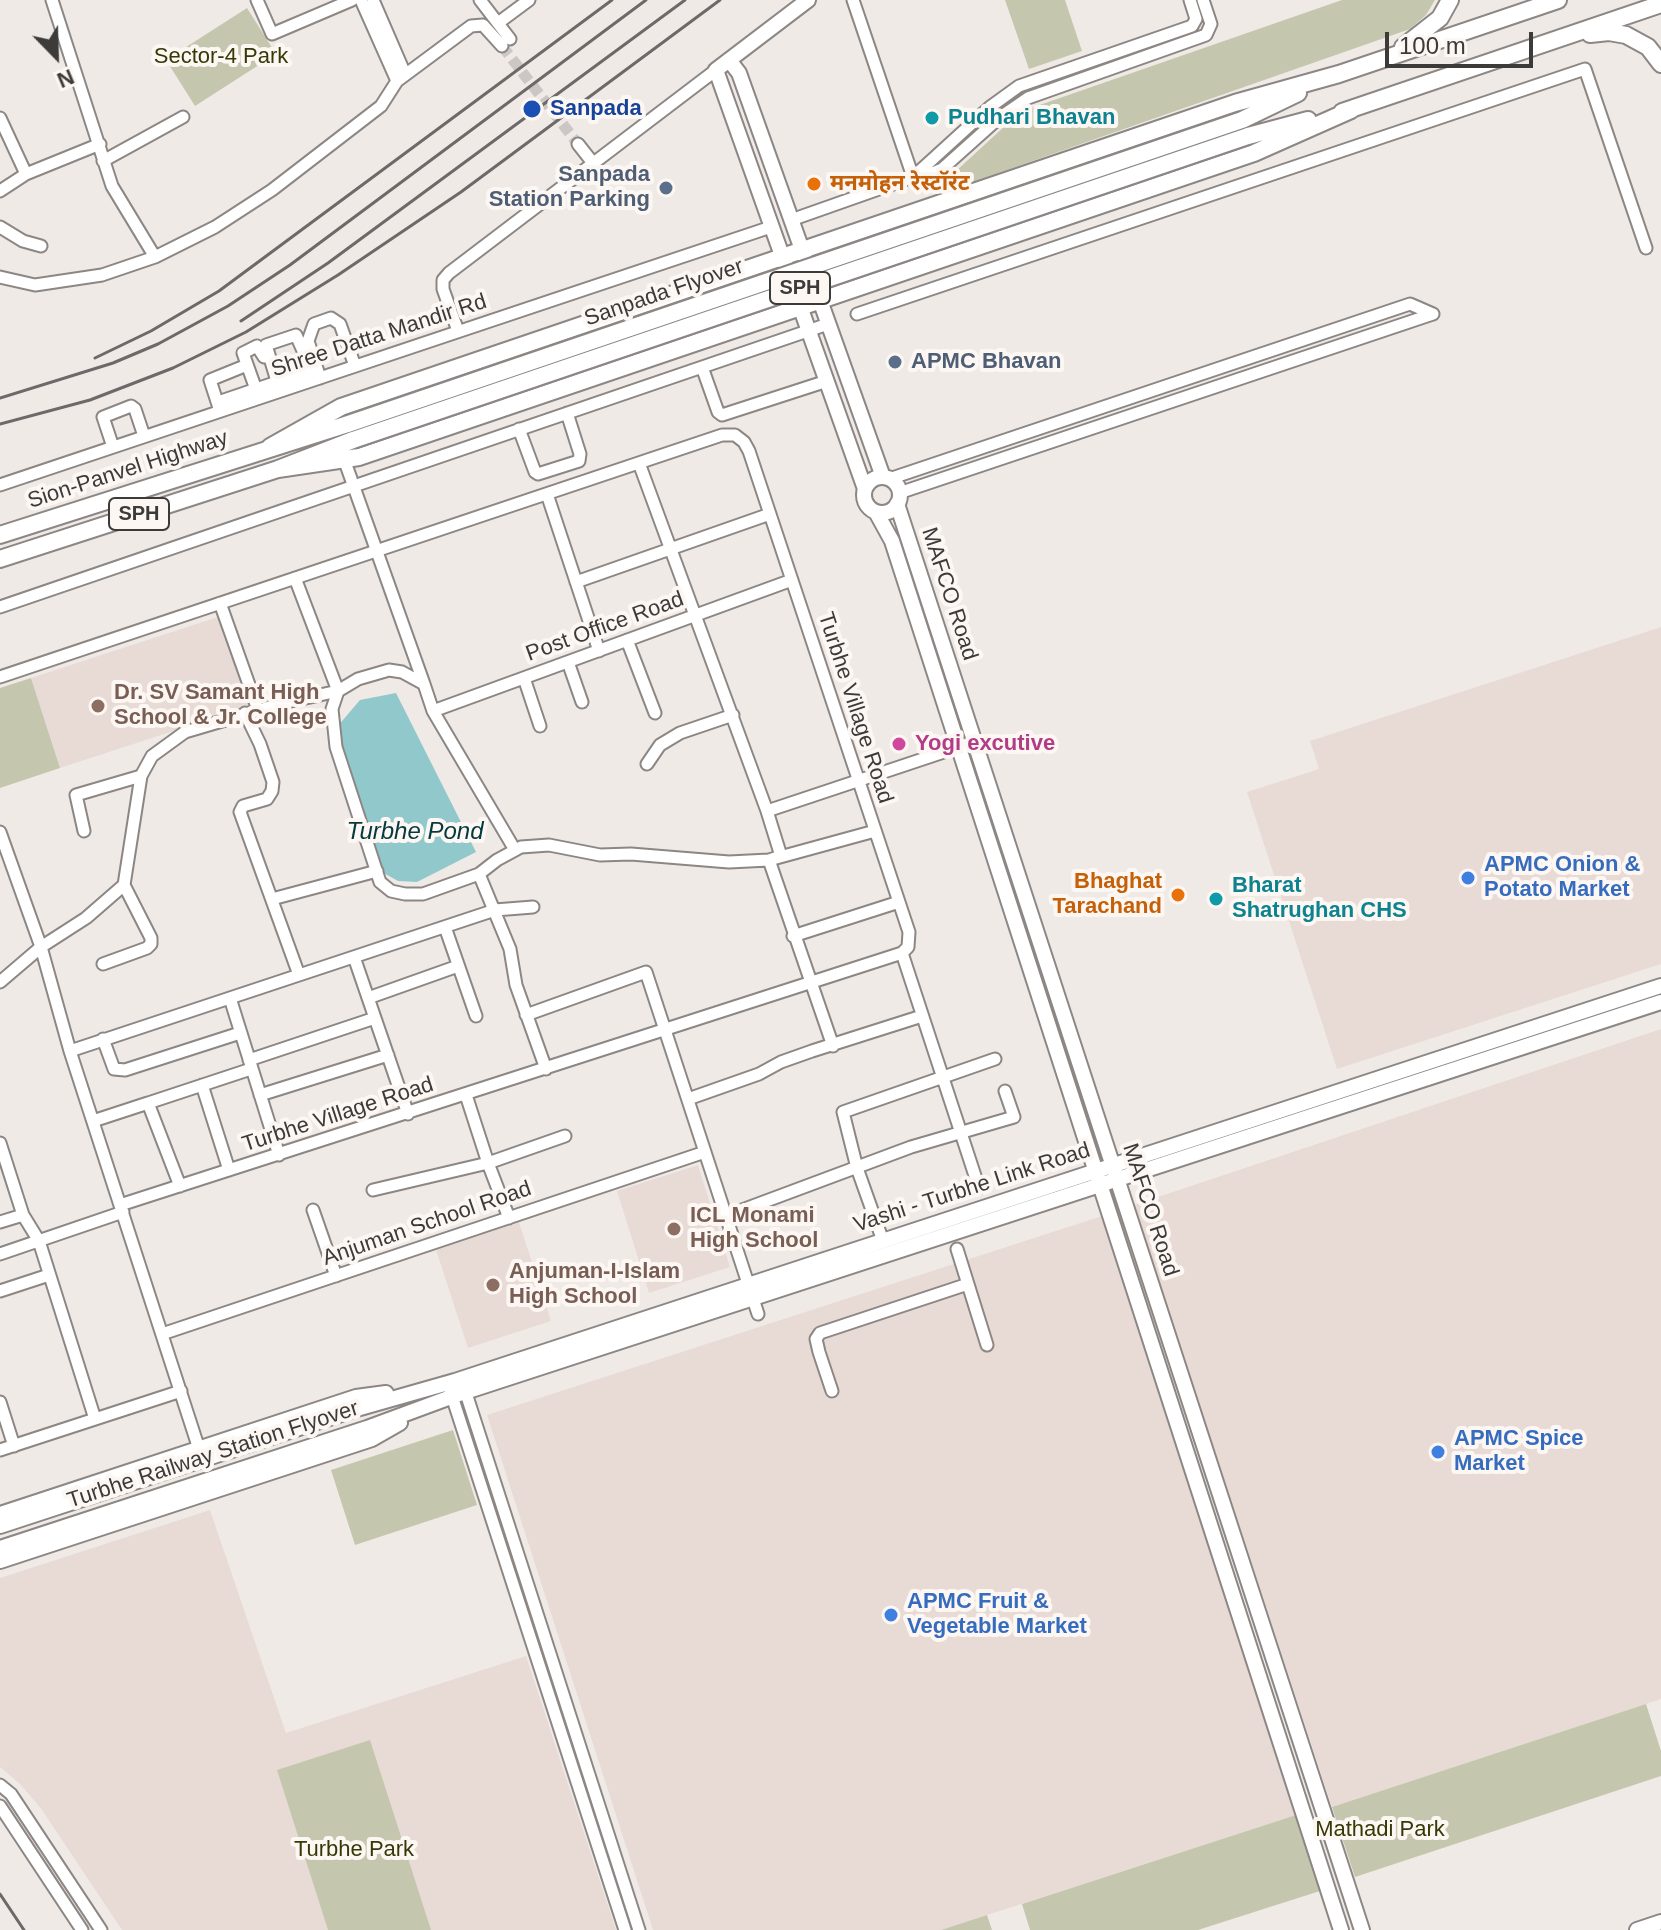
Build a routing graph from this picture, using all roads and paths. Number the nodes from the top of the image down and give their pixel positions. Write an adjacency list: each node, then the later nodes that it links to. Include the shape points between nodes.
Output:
1 (52, 0): 27 (street)
2 (257, 0): 3 (street, via 272,34)
3 (352, 0)
4 (361, 0): 22 (street)
5 (373, 0): 22 (street)
6 (480, 0): 15 (street)
7 (529, 0): 15 (street)
8 (808, 0): 18 (main road)
9 (853, 0): 32 (street)
10 (1190, 0): 32 (street, via 1196,19 1192,26 1019,86)
11 (1203, 0): 32 (street, via 1211,24 1206,35 1028,98 942,169)
12 (1450, 0): 17 (highway, via 1440,18)
13 (1558, 0): 17 (highway, SPH)
14 (1661, 4): 16 (highway, SPH)
15 (498, 23): 22 (street, via 506,42 477,24)
16 (1567, 36): 19 (highway, via 1626,35 1648,47); 23 (highway, SPH)
17 (1388, 57): 21 (highway, SPH)
18 (729, 60): 20 (main road); 34 (main road, via 739,73)
19 (1661, 64)
20 (716, 70): 30 (street); 37 (main road)
21 (1339, 74): 26 (highway, Sanpada Flyover / SPH); 35 (highway, via 1235,103)
22 (401, 77): 41 (street, via 381,106 272,190)
23 (1351, 110): 26 (highway, Sanpada Flyover / SPH); 43 (highway, via 1254,153)
24 (183, 117): 29 (street)
25 (0, 118): 31 (street)
26 (1245, 128): 61 (highway, Sanpada Flyover / SPH, bridge)
27 (100, 144): 29 (street); 31 (street)
28 (578, 144): 30 (street)
29 (103, 161): 41 (street)
30 (593, 163): 50 (street, via 443,280)
31 (26, 174): 33 (street)
32 (913, 177): 34 (street)
33 (0, 191)
34 (791, 220): 40 (main road)
35 (881, 224): 40 (highway); 43 (highway)
36 (0, 227): 38 (street)
37 (771, 227): 42 (main road); 50 (street, Shree Datta Mandir Rd)
38 (41, 246)
39 (1646, 248): 47 (street, via 1585,69)
40 (802, 251): 42 (highway); 45 (main road)
41 (155, 257): 44 (street, via 102,275 35,285)
42 (782, 257): 46 (main road); 64 (highway, via 341,407)
43 (898, 274): 45 (highway)
44 (0, 277)
45 (819, 301): 46 (highway); 48 (main road)
46 (800, 307): 49 (main road); 65 (highway)
47 (857, 314)
48 (828, 324): 49 (street); 68 (main road)
49 (808, 330): 53 (street); 55 (main road)
50 (458, 331): 52 (street, Shree Datta Mandir Rd)
51 (247, 365): 56 (street, via 243,353 257,346); 57 (street); 58 (street, via 211,378)
52 (355, 366): 54 (street, Shree Datta Mandir Rd); 54 (street, via 340,324 331,318 314,324 309,337)
53 (702, 367): 55 (street, via 722,415); 59 (street)
54 (314, 376): 56 (street, Shree Datta Mandir Rd); 56 (street, via 296,335 268,343)
55 (827, 381): 71 (main road)
56 (277, 387): 57 (street, Shree Datta Mandir Rd)
57 (257, 394): 58 (street, Shree Datta Mandir Rd)
58 (219, 406): 62 (street, Shree Datta Mandir Rd)
59 (567, 413): 60 (street); 60 (street, via 579,461 538,474)
60 (519, 429): 70 (street)
61 (350, 432): 64 (highway, Sanpada Flyover / SPH); 67 (highway, Sanpada Flyover / SPH)
62 (144, 436): 63 (street, Shree Datta Mandir Rd); 63 (street, via 131,406 103,417)
63 (113, 447): 69 (street, Shree Datta Mandir Rd)
64 (270, 447): 76 (highway, Sion-Panvel Highway / SPH)
65 (344, 459): 67 (highway); 70 (street)
66 (639, 463): 72 (street, Turbhe Village Road); 75 (street, Turbhe Village Road, via 735,435 749,451); 77 (street)
67 (278, 469): 79 (highway, Sion-Panvel Highway / SPH)
68 (886, 478): 71 (main road, via 872,480); 73 (main road); 73 (street, via 1410,304 1433,314)
69 (0, 485)
70 (353, 486): 78 (street); 84 (street)
71 (865, 489): 74 (main road, via 865,500)
72 (547, 494): 78 (street, Turbhe Village Road); 82 (street)
73 (898, 498): 74 (main road, via 888,512); 100 (main road, MAFCO Road)
74 (876, 512): 101 (main road, MAFCO Road, via 892,541)
75 (770, 514): 77 (street); 81 (street, Turbhe Village Road)
76 (0, 535)
77 (669, 548): 82 (street); 85 (street)
78 (376, 551): 80 (street, Turbhe Village Road); 91 (street)
79 (0, 559)
80 (295, 578): 83 (street, Turbhe Village Road); 92 (street)
81 (792, 580): 85 (street, Post Office Road); 104 (street, Turbhe Village Road)
82 (576, 582): 87 (street)
83 (220, 603): 89 (street, Turbhe Village Road); 94 (street)
84 (0, 607)
85 (694, 616): 86 (street, Post Office Road); 98 (street)
86 (627, 640): 87 (street, Post Office Road); 97 (street)
87 (599, 651): 88 (street, Post Office Road)
88 (568, 662): 90 (street, Post Office Road); 93 (street)
89 (0, 677)
90 (524, 678): 95 (street, Post Office Road); 99 (street)
91 (424, 684): 92 (street, via 389,670); 95 (street)
92 (338, 691): 94 (street); 111 (street, via 332,709 336,747)
93 (582, 702)
94 (258, 710): 96 (street)
95 (433, 711): 109 (street)
96 (245, 713): 103 (street, via 185,732 152,756); 114 (street, via 273,782 267,799 243,806 240,812)
97 (655, 713)
98 (733, 715): 102 (street, via 680,733 660,745); 105 (street)
99 (540, 726)
100 (972, 735): 101 (street); 115 (main road, MAFCO Road)
101 (957, 740): 104 (street); 117 (main road, MAFCO Road)
102 (647, 764)
103 (141, 776): 106 (street, via 76,795); 113 (street)
104 (859, 781): 105 (street); 107 (street, Turbhe Village Road)
105 (767, 811): 110 (street, via 781,856)
106 (84, 831)
107 (875, 831): 110 (street); 116 (street, Turbhe Village Road)
108 (0, 833): 122 (street)
109 (515, 850): 110 (street, via 549,845 600,855); 112 (street)
110 (769, 860): 121 (street)
111 (377, 871): 112 (street, via 380,882 405,894 423,894); 114 (street)
112 (479, 874): 119 (street)
113 (124, 885): 122 (street); 125 (street, via 151,944)
114 (272, 899): 127 (street)
115 (1026, 900): 117 (street); 165 (main road, MAFCO Road)
116 (899, 902): 121 (street); 123 (street, Turbhe Village Road, via 910,940)
117 (1010, 905): 166 (main road, MAFCO Road)
118 (533, 907): 119 (street)
119 (495, 910): 120 (street); 134 (street)
120 (445, 927): 124 (street); 126 (street)
121 (793, 936): 129 (street)
122 (41, 947): 128 (street); 142 (street)
123 (902, 953): 129 (street, Turbhe Village Road); 136 (street)
124 (354, 957): 127 (street); 132 (street)
125 (103, 964)
126 (458, 966): 132 (street); 135 (street)
127 (299, 975): 131 (street)
128 (0, 982)
129 (810, 983): 138 (street, Turbhe Village Road); 141 (street)
130 (1661, 986): 153 (main road, Vashi - Turbhe Link Road)
131 (230, 998): 139 (street); 140 (street)
132 (368, 998): 137 (street)
133 (1661, 1002): 153 (main road, Vashi - Turbhe Link Road)
134 (526, 1015): 138 (street, via 646,972); 146 (street)
135 (476, 1016)
136 (922, 1016): 141 (street); 147 (street)
137 (375, 1018): 143 (street); 145 (street)
138 (665, 1030): 146 (street, Turbhe Village Road); 152 (street)
139 (240, 1033): 140 (street, via 125,1070 114,1069); 145 (street)
140 (103, 1039): 142 (street)
141 (833, 1046): 152 (street)
142 (70, 1051): 156 (street)
143 (388, 1055): 150 (street); 155 (street)
144 (995, 1059): 147 (street)
145 (250, 1064): 148 (street); 150 (street)
146 (546, 1069): 151 (street, Turbhe Village Road)
147 (943, 1077): 157 (street); 163 (street, via 843,1112)
148 (202, 1085): 154 (street); 164 (street)
149 (1005, 1091): 157 (street, via 1014,1117)
150 (260, 1095): 161 (street)
151 (466, 1095): 155 (street, Turbhe Village Road); 162 (street)
152 (688, 1099): 160 (street)
153 (1333, 1101): 165 (main road, Vashi - Turbhe Link Road)
154 (148, 1103): 156 (street); 167 (street)
155 (408, 1114): 161 (street, Turbhe Village Road)
156 (93, 1121): 170 (street)
157 (960, 1132): 163 (street); 168 (street)
158 (565, 1136): 162 (street)
159 (0, 1143): 172 (street)
160 (705, 1152): 173 (street); 174 (street, Anjuman School Road)
161 (279, 1155): 164 (street, Turbhe Village Road)
162 (488, 1163): 169 (street); 174 (street)
163 (857, 1168): 173 (street); 177 (street)
164 (229, 1170): 167 (street, Turbhe Village Road)
165 (1115, 1172): 166 (main road, Vashi - Turbhe Link Road); 210 (main road, MAFCO Road)
166 (1098, 1178): 177 (main road, Vashi - Turbhe Link Road); 184 (main road, Vashi - Turbhe Link Road); 209 (main road, MAFCO Road)
167 (180, 1186): 170 (street, Turbhe Village Road)
168 (979, 1188)
169 (373, 1190)
170 (122, 1208): 176 (street, Turbhe Village Road); 186 (street)
171 (313, 1210): 181 (street)
172 (23, 1215): 175 (street); 176 (street)
173 (726, 1216): 184 (street)
174 (509, 1218): 181 (street, Anjuman School Road)
175 (0, 1222)
176 (39, 1241): 179 (street, Turbhe Village Road); 180 (street)
177 (883, 1241): 184 (main road, Vashi - Turbhe Link Road)
178 (957, 1249): 182 (street)
179 (0, 1254)
180 (49, 1275): 183 (street); 192 (street)
181 (336, 1276): 186 (street, Anjuman School Road)
182 (968, 1284): 187 (street); 190 (street, via 820,1333 816,1339)
183 (0, 1291)
184 (750, 1292): 185 (street); 188 (main road, Vashi - Turbhe Link Road)
185 (758, 1314)
186 (162, 1334): 189 (street)
187 (987, 1345)
188 (450, 1390): 194 (main road, via 356,1397); 197 (main road, Turbhe Railway Station Flyover, via 360,1408); 198 (main road, Turbhe Railway Station Flyover, via 367,1428); 199 (main road, via 372,1439); 207 (street); 208 (street)
189 (181, 1391): 192 (street); 194 (street)
190 (832, 1391)
191 (0, 1402): 193 (street)
192 (95, 1419): 193 (street)
193 (14, 1446): 195 (street)
194 (199, 1449): 196 (main road)
195 (0, 1450)
196 (0, 1514)
197 (0, 1526)
198 (0, 1548)
199 (0, 1561)
200 (0, 1785): 202 (street)
201 (0, 1806): 203 (street)
202 (79, 1898): 203 (street); 206 (street)
203 (67, 1906): 205 (street)
204 (1661, 1922): 211 (main road)
205 (82, 1930)
206 (101, 1930)
207 (625, 1930)
208 (639, 1930)
209 (1341, 1930)
210 (1362, 1930)
211 (1637, 1930)

